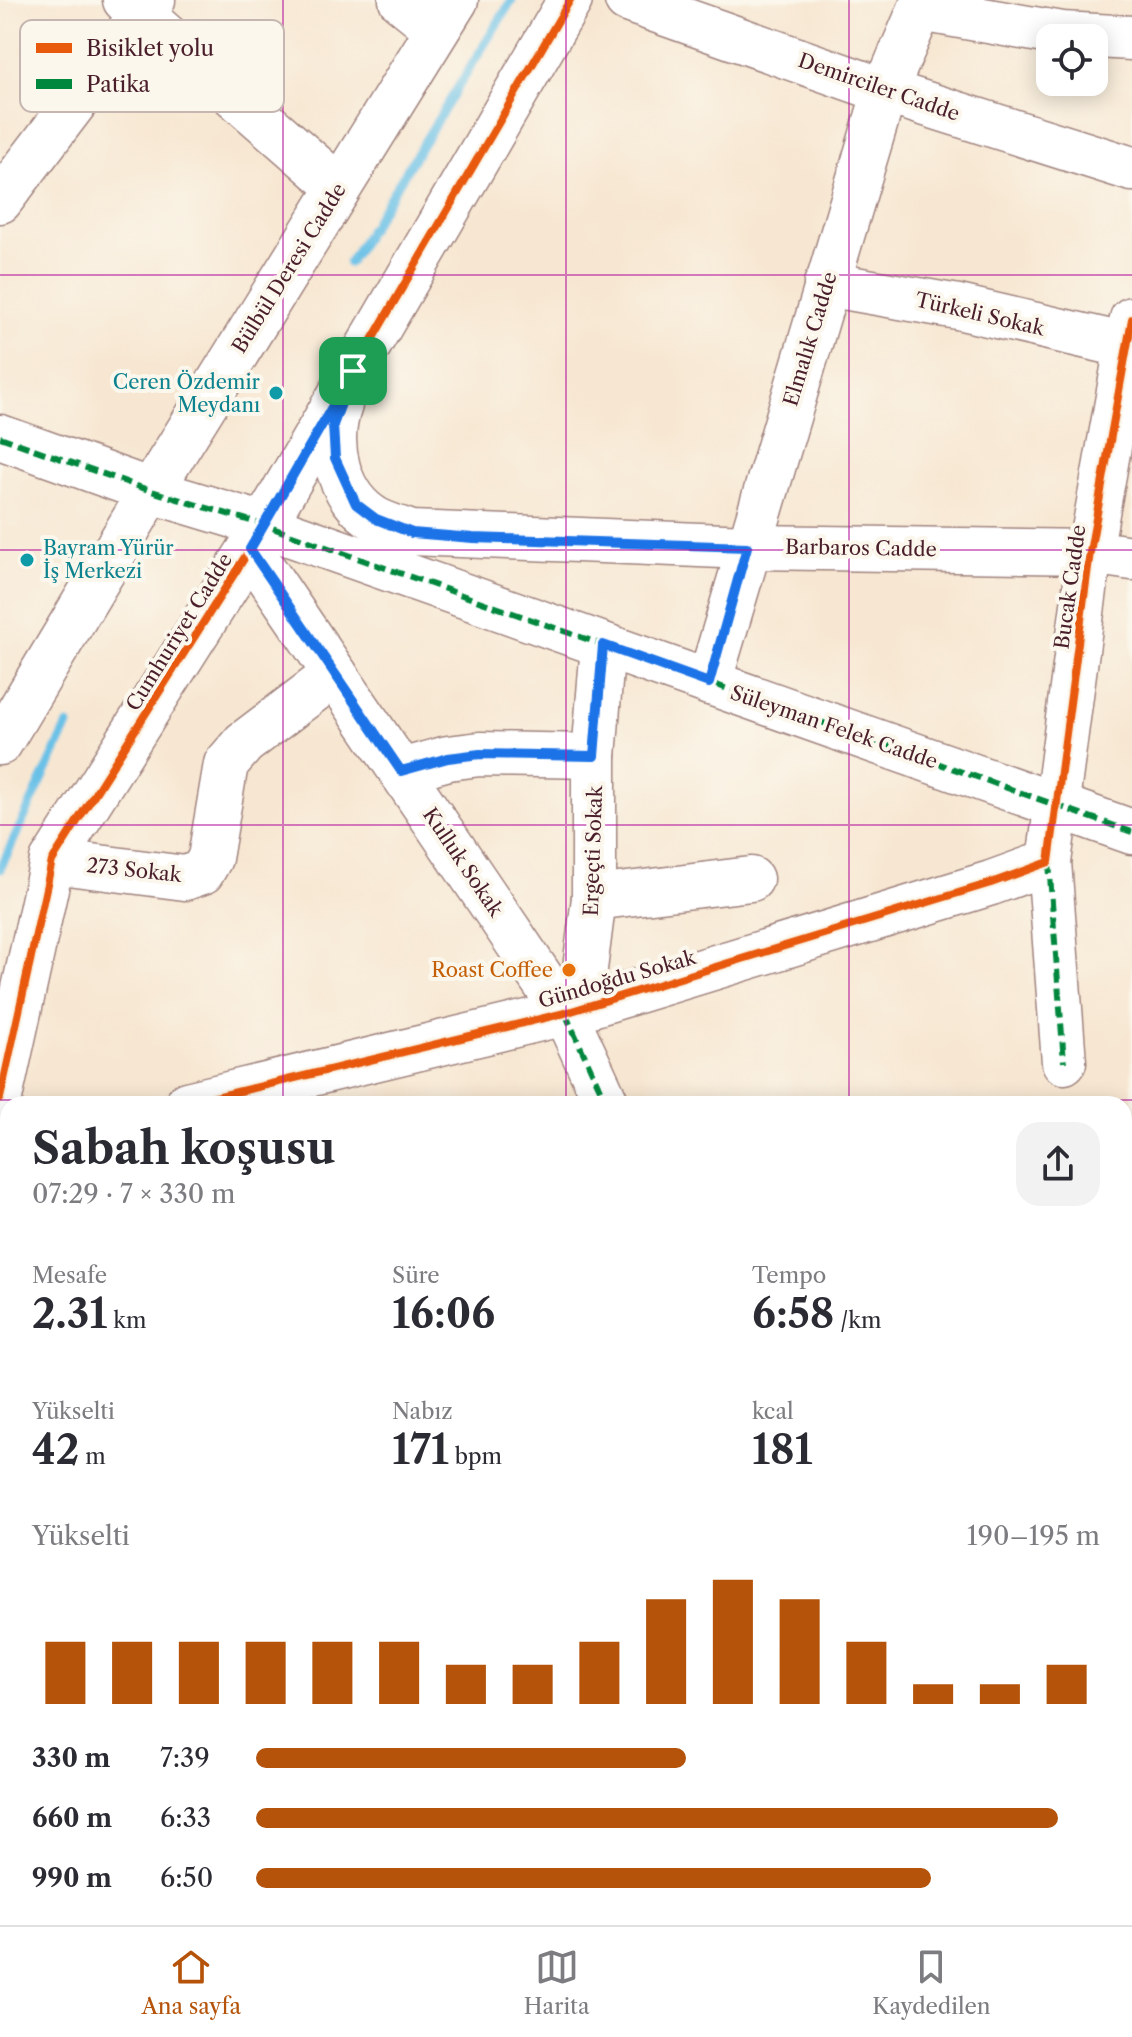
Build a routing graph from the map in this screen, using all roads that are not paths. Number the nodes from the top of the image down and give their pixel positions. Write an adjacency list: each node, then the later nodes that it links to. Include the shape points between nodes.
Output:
1 (401, 0): 6 (street)
2 (570, 0): 17 (street, Cumhuriyet Cadde)
3 (627, 0): 9 (street, Demirciler Cadde)
4 (923, 4): 8 (street, via 1062,34); 9 (street, Elmalık Cadde)
5 (140, 5): 7 (street)
6 (447, 15): 13 (street, Bülbül Deresi Cadde)
7 (156, 20)
8 (1132, 38)
9 (885, 91): 12 (street, Demirciler Cadde); 15 (street, Elmalık Cadde)
10 (64, 112): 14 (street)
11 (257, 112): 13 (street)
12 (1132, 169)
13 (339, 187): 19 (street, Bülbül Deresi Cadde)
14 (0, 201)
15 (826, 284): 16 (street, Türkeli Sokak); 21 (street, Elmalık Cadde)
16 (1130, 337): 22 (street, Bucak Cadde)
17 (353, 371): 20 (street, Cumhuriyet Cadde); 21 (street, Barbaros Cadde, via 333,425 335,458 356,504 376,519 412,533 473,538)
18 (0, 437): 19 (street, Süleyman Felek Cadde)
19 (151, 491): 20 (street, Süleyman Felek Cadde); 26 (street, Bülbül Deresi Cadde)
20 (257, 537): 23 (street, Süleyman Felek Cadde); 24 (street, Kulluk Sokak); 31 (street, Cumhuriyet Cadde)
21 (747, 547): 22 (street, Barbaros Cadde); 25 (street, Elmalık Cadde)
22 (1111, 555): 29 (street, Bucak Cadde)
23 (603, 645): 25 (street, Süleyman Felek Cadde); 27 (street, Ergeçti Sokak)
24 (335, 674): 28 (street, Kulluk Sokak); 31 (street, 273 Sokak, via 244,743 226,764 210,858 202,872 185,878)
25 (709, 683): 29 (street, Süleyman Felek Cadde)
26 (0, 743)
27 (594, 756): 28 (street, via 480,754); 34 (street, Ergeçti Sokak)
28 (401, 771): 35 (street, Kulluk Sokak)
29 (1055, 805): 30 (street, Süleyman Felek Cadde); 32 (street, Bucak Cadde)
30 (1132, 832)
31 (52, 861): 37 (street, Cumhuriyet Cadde)
32 (1049, 862): 35 (street, Gündoğdu Sokak); 36 (street, Bucak Cadde)
33 (751, 879): 34 (street)
34 (594, 898): 35 (street, Ergeçti Sokak)
35 (572, 1010): 38 (street, Gündoğdu Sokak); 39 (street, Kulluk Sokak)
36 (1064, 1062)
37 (0, 1096)
38 (220, 1096)
39 (604, 1096)

